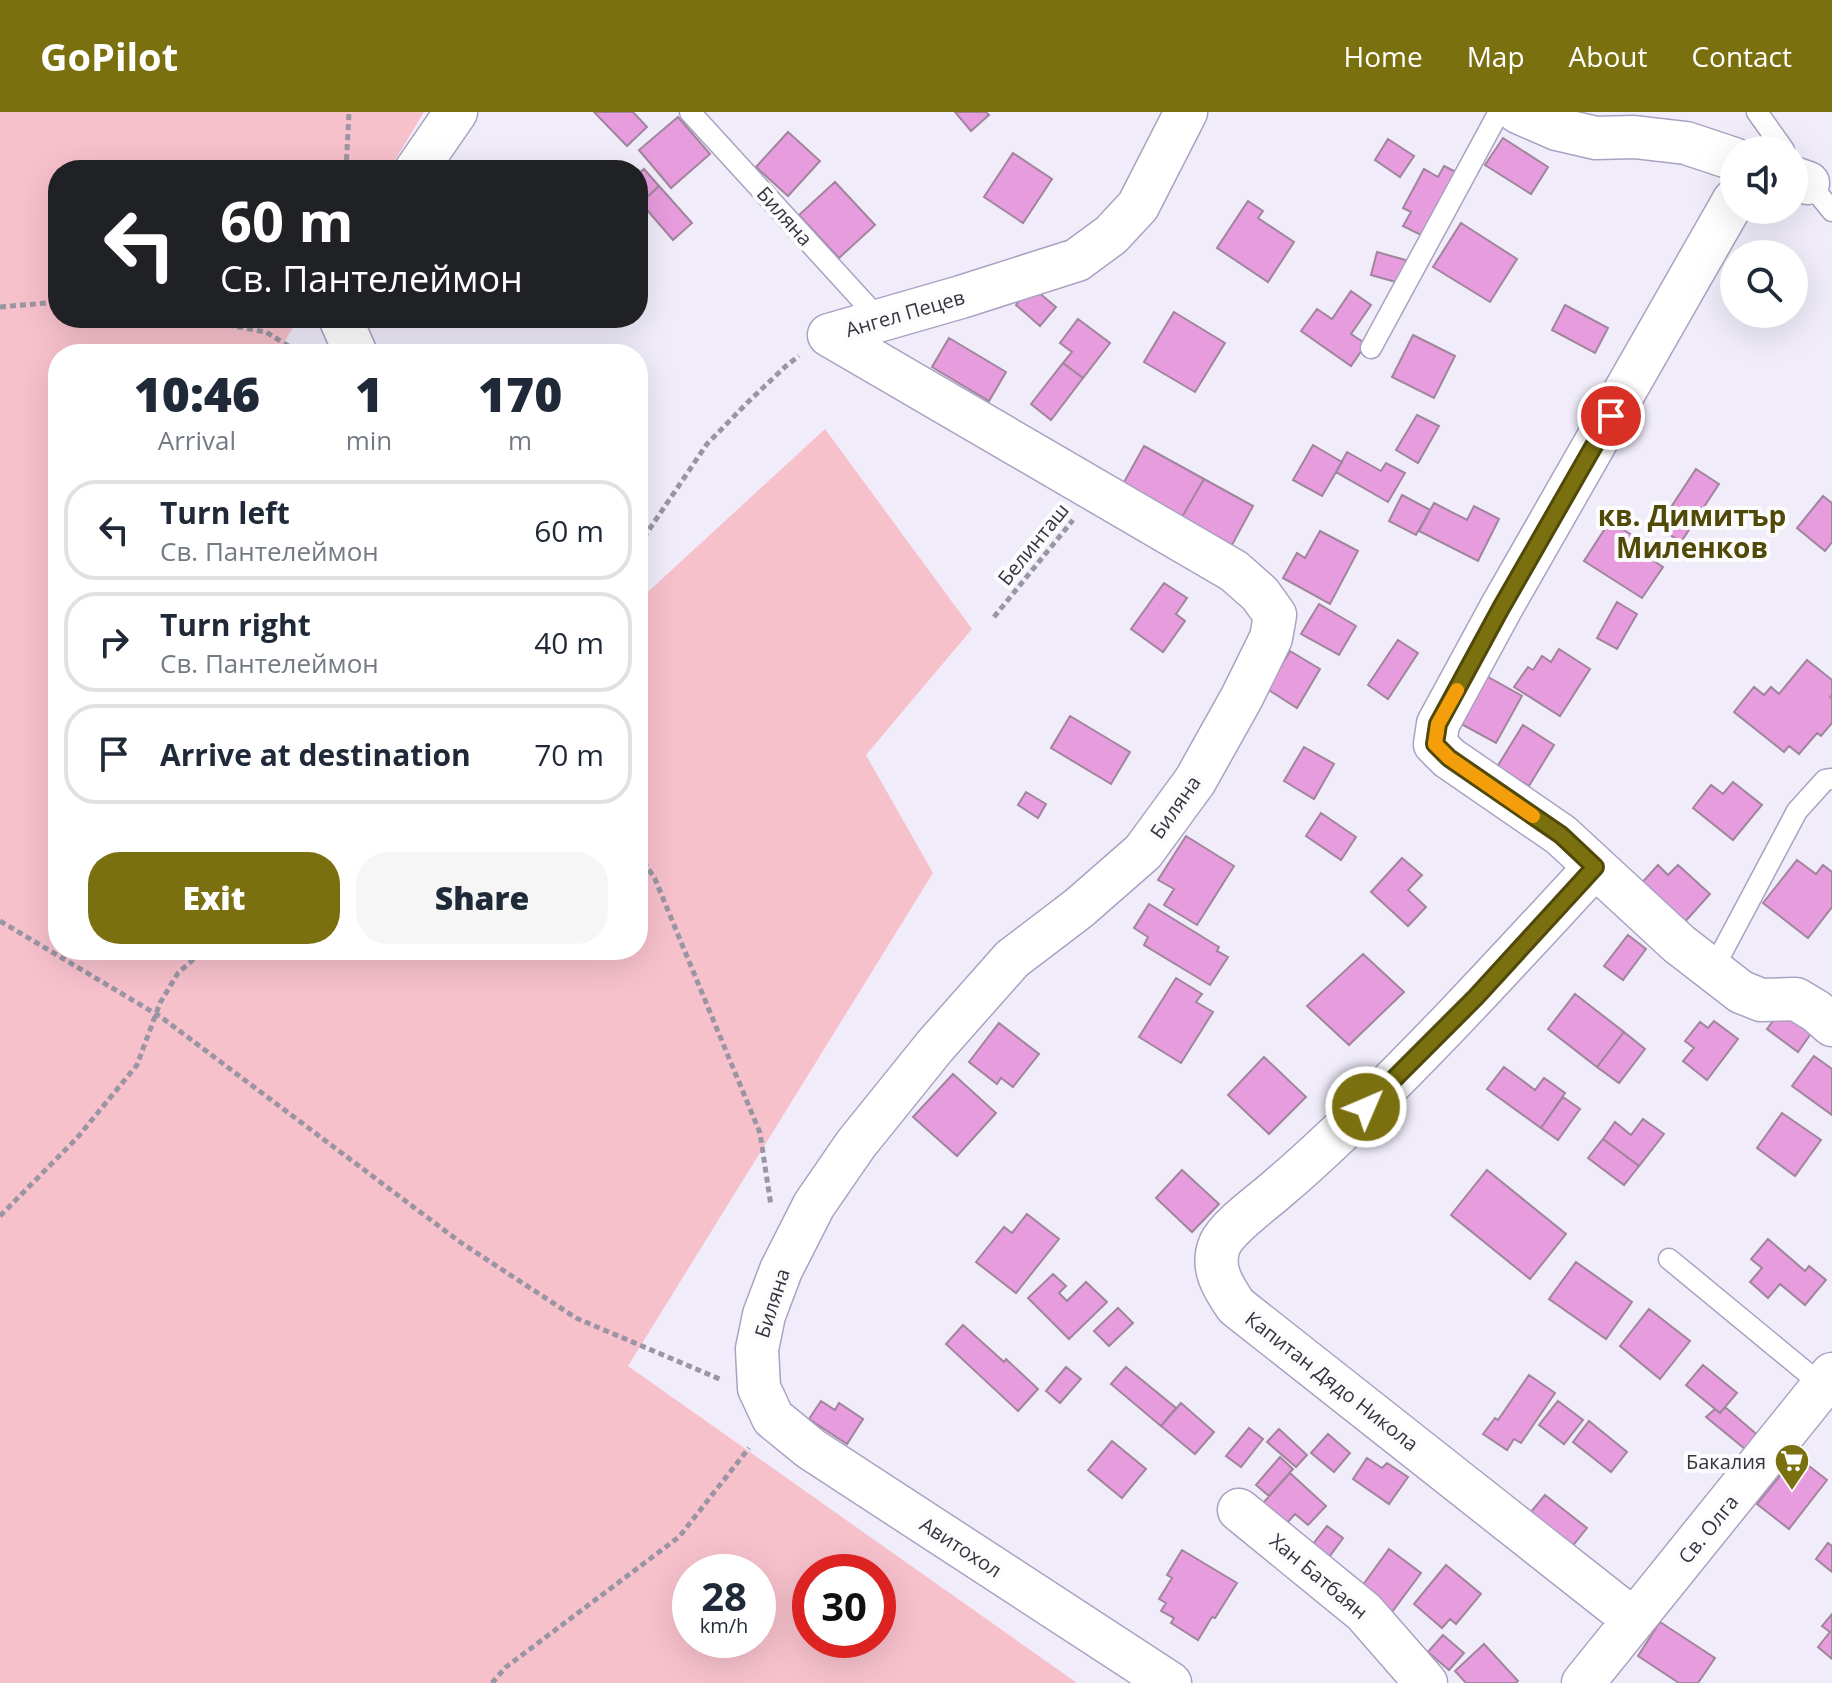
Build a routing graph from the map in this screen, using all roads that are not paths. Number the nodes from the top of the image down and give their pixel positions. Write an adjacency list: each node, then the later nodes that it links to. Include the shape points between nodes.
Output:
1 (456, 112): 9 (street)
2 (690, 112): 11 (lane, Биляна)
3 (1186, 112): 11 (street, Ангел Пецев, via 1138,206 1077,260)
4 (1499, 112): 13 (lane)
5 (1518, 112): 8 (street, via 1596,138 1686,143)
6 (1757, 112): 7 (lane)
7 (1774, 136)
8 (1720, 154)
9 (423, 160)
10 (1720, 224): 15 (street, via 1438,724 1435,744 1449,758 1561,835)
11 (880, 320): 12 (street, Ангел Пецев)
12 (829, 335): 20 (street, Биляна, via 1234,571 1275,615 1271,638 1242,697 1195,781 1143,852 1012,959 856,1144 814,1205 764,1315 757,1349 759,1388)
13 (1371, 348)
14 (1832, 779): 16 (lane, via 1797,811)
15 (1595, 867): 16 (street); 22 (street, Капитан Дядо Никола, via 1396,1077 1235,1226 1221,1243 1216,1263 1221,1284 1236,1306)
16 (1712, 971): 17 (street, via 1761,1000 1796,999)
17 (1832, 1025)
18 (1669, 1259): 19 (lane)
19 (1828, 1380): 22 (street, Св. Олга)
20 (769, 1408): 23 (street, Авитохол, via 825,1458)
21 (1239, 1510): 24 (street, Хан Батбаян, via 1364,1612)
22 (1634, 1620): 25 (street, Св. Олга)
23 (1170, 1683)
24 (1426, 1683)
25 (1583, 1683)

